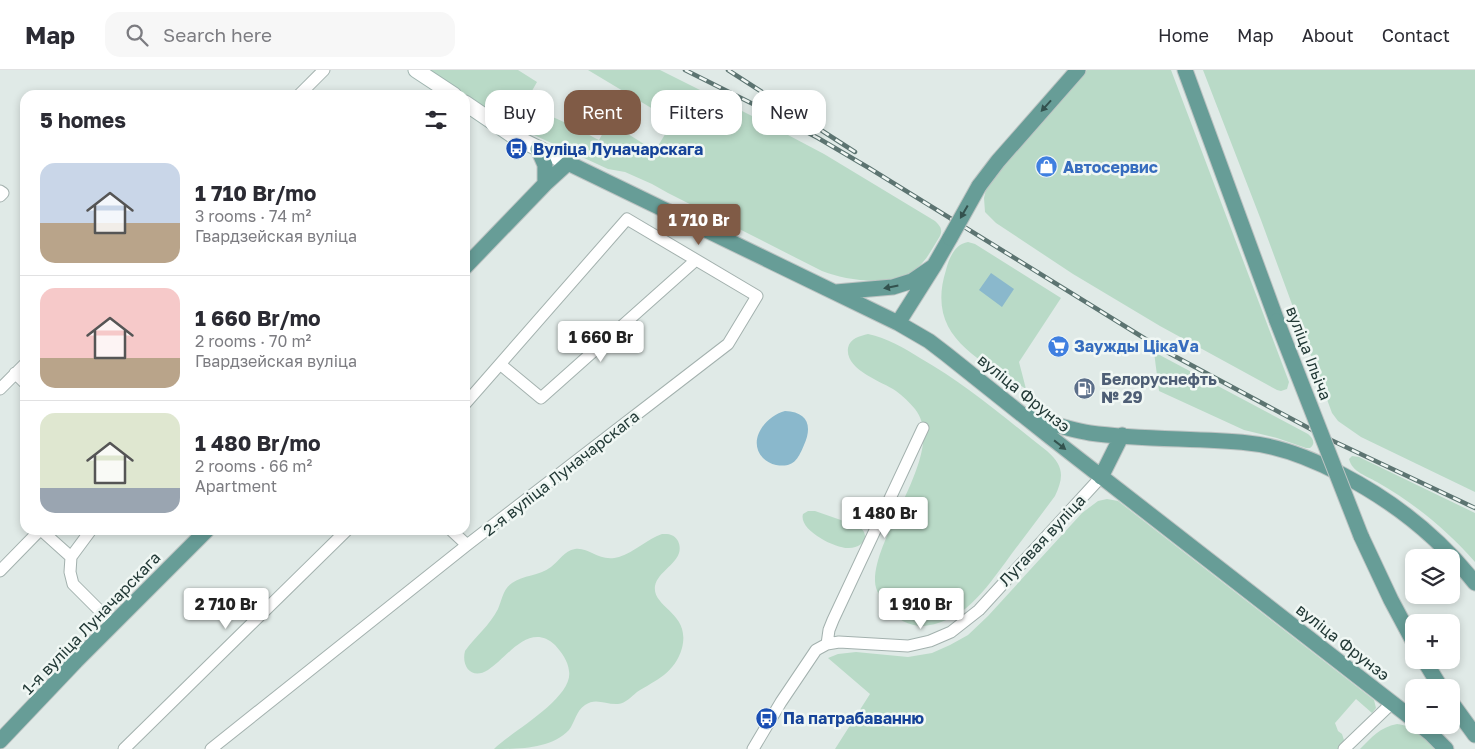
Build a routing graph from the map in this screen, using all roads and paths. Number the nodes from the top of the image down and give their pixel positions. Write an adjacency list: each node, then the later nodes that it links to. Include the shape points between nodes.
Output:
1 (324, 70): 5 (street)
2 (416, 70): 6 (street)
3 (1078, 70): 15 (main road, one-way to 15, bridge, via 998,160 979,186)
4 (1184, 70): 39 (main road, вуліца Ільіча, bridge, via 1361,536)
5 (304, 90)
6 (441, 90)
7 (470, 106): 8 (street)
8 (538, 149): 9 (street); 10 (main road, via 545,165)
9 (568, 163): 10 (main road); 16 (main road, вуліца Фрунзэ)
10 (545, 184): 14 (main road)
11 (0, 191): 12 (street)
12 (0, 196)
13 (696, 260): 18 (street, via 542,398); 18 (street, via 627,219); 34 (street, 2-я вуліца Луначарскага, via 757,296 728,344)
14 (470, 262)
15 (934, 266): 16 (main road, one-way to 16, via 912,281 893,287); 17 (main road)
16 (834, 292): 17 (main road, вуліца Фрунзэ)
17 (898, 323): 24 (main road, вуліца Фрунзэ, via 928,340)
18 (500, 364): 23 (street)
19 (20, 368): 20 (street)
20 (15, 373): 21 (street); 22 (street)
21 (20, 378)
22 (0, 389)
23 (470, 398)
24 (1022, 415): 26 (main road, via 1089,432); 27 (main road, вуліца Фрунзэ, one-way to 27)
25 (923, 428): 40 (street, via 832,620)
26 (1122, 435): 27 (main road); 37 (main road, via 1250,443 1318,462 1395,506 1458,560)
27 (1101, 477): 40 (street, Лугавая вуліца, via 979,610 951,632 908,646 854,642); 41 (main road, вуліца Фрунзэ)
28 (35, 535): 36 (street)
29 (46, 535): 35 (street)
30 (87, 535): 35 (street)
31 (202, 535): 38 (main road, 1-я вуліца Луначарскага)
32 (342, 535): 47 (street)
33 (456, 535): 34 (street)
34 (467, 545): 48 (street, 2-я вуліца Луначарскага)
35 (71, 557): 38 (street, via 73,584)
36 (0, 571)
37 (1475, 583)
38 (113, 624): 46 (main road, 1-я вуліца Луначарскага)
39 (1405, 626)
40 (826, 644): 49 (street, via 810,658)
41 (1392, 703): 42 (main road, вуліца Фрунзэ); 50 (street)
42 (1405, 713)
43 (1460, 714): 45 (main road)
44 (1432, 734): 51 (main road)
45 (1475, 735)
46 (0, 741)
47 (124, 749)
48 (210, 749)
49 (753, 749)
50 (1344, 749)
51 (1446, 749)

